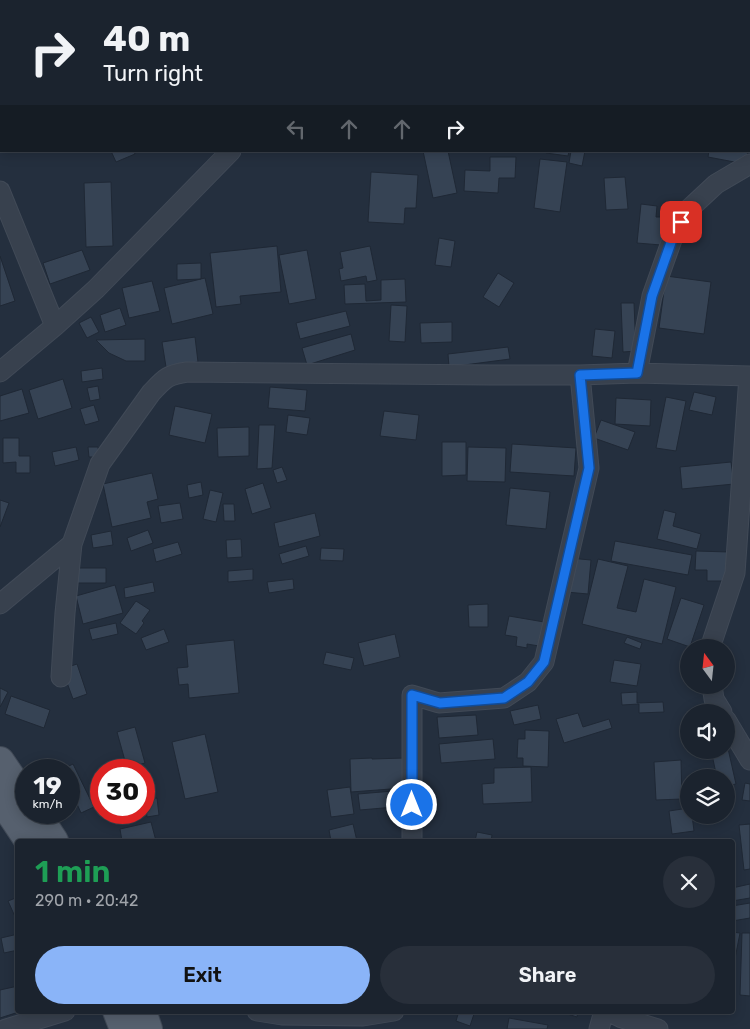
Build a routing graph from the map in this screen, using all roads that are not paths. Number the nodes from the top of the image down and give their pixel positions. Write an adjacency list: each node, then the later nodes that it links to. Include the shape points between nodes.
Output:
1 (230, 152): 4 (street, via 96,289)
2 (750, 164): 6 (street, via 716,184 688,210 674,234 652,296)
3 (0, 191): 4 (street)
4 (55, 326): 5 (street)
5 (0, 372)
6 (637, 373): 7 (street); 8 (street)
7 (580, 375): 9 (street, via 171,374 151,393 100,464); 21 (street, via 589,468 544,662 528,682 504,698 440,703 412,695)
8 (750, 376): 11 (street, via 735,573)
9 (72, 544): 10 (street); 12 (street)
10 (0, 604)
11 (713, 639)
12 (61, 677)
13 (735, 735): 14 (street)
14 (750, 760)
15 (0, 761): 16 (main road)
16 (15, 783)
17 (0, 798): 19 (main road)
18 (43, 824): 20 (main road)
19 (28, 839)
20 (53, 839)
21 (412, 839)
22 (56, 1014): 29 (street)
23 (118, 1014): 30 (main road)
24 (143, 1014): 31 (main road)
25 (276, 1014): 26 (street)
26 (375, 1014)
27 (603, 1014): 32 (street)
28 (614, 1014): 33 (street)
29 (6, 1029)
30 (124, 1029)
31 (148, 1029)
32 (599, 1029)
33 (658, 1029)

